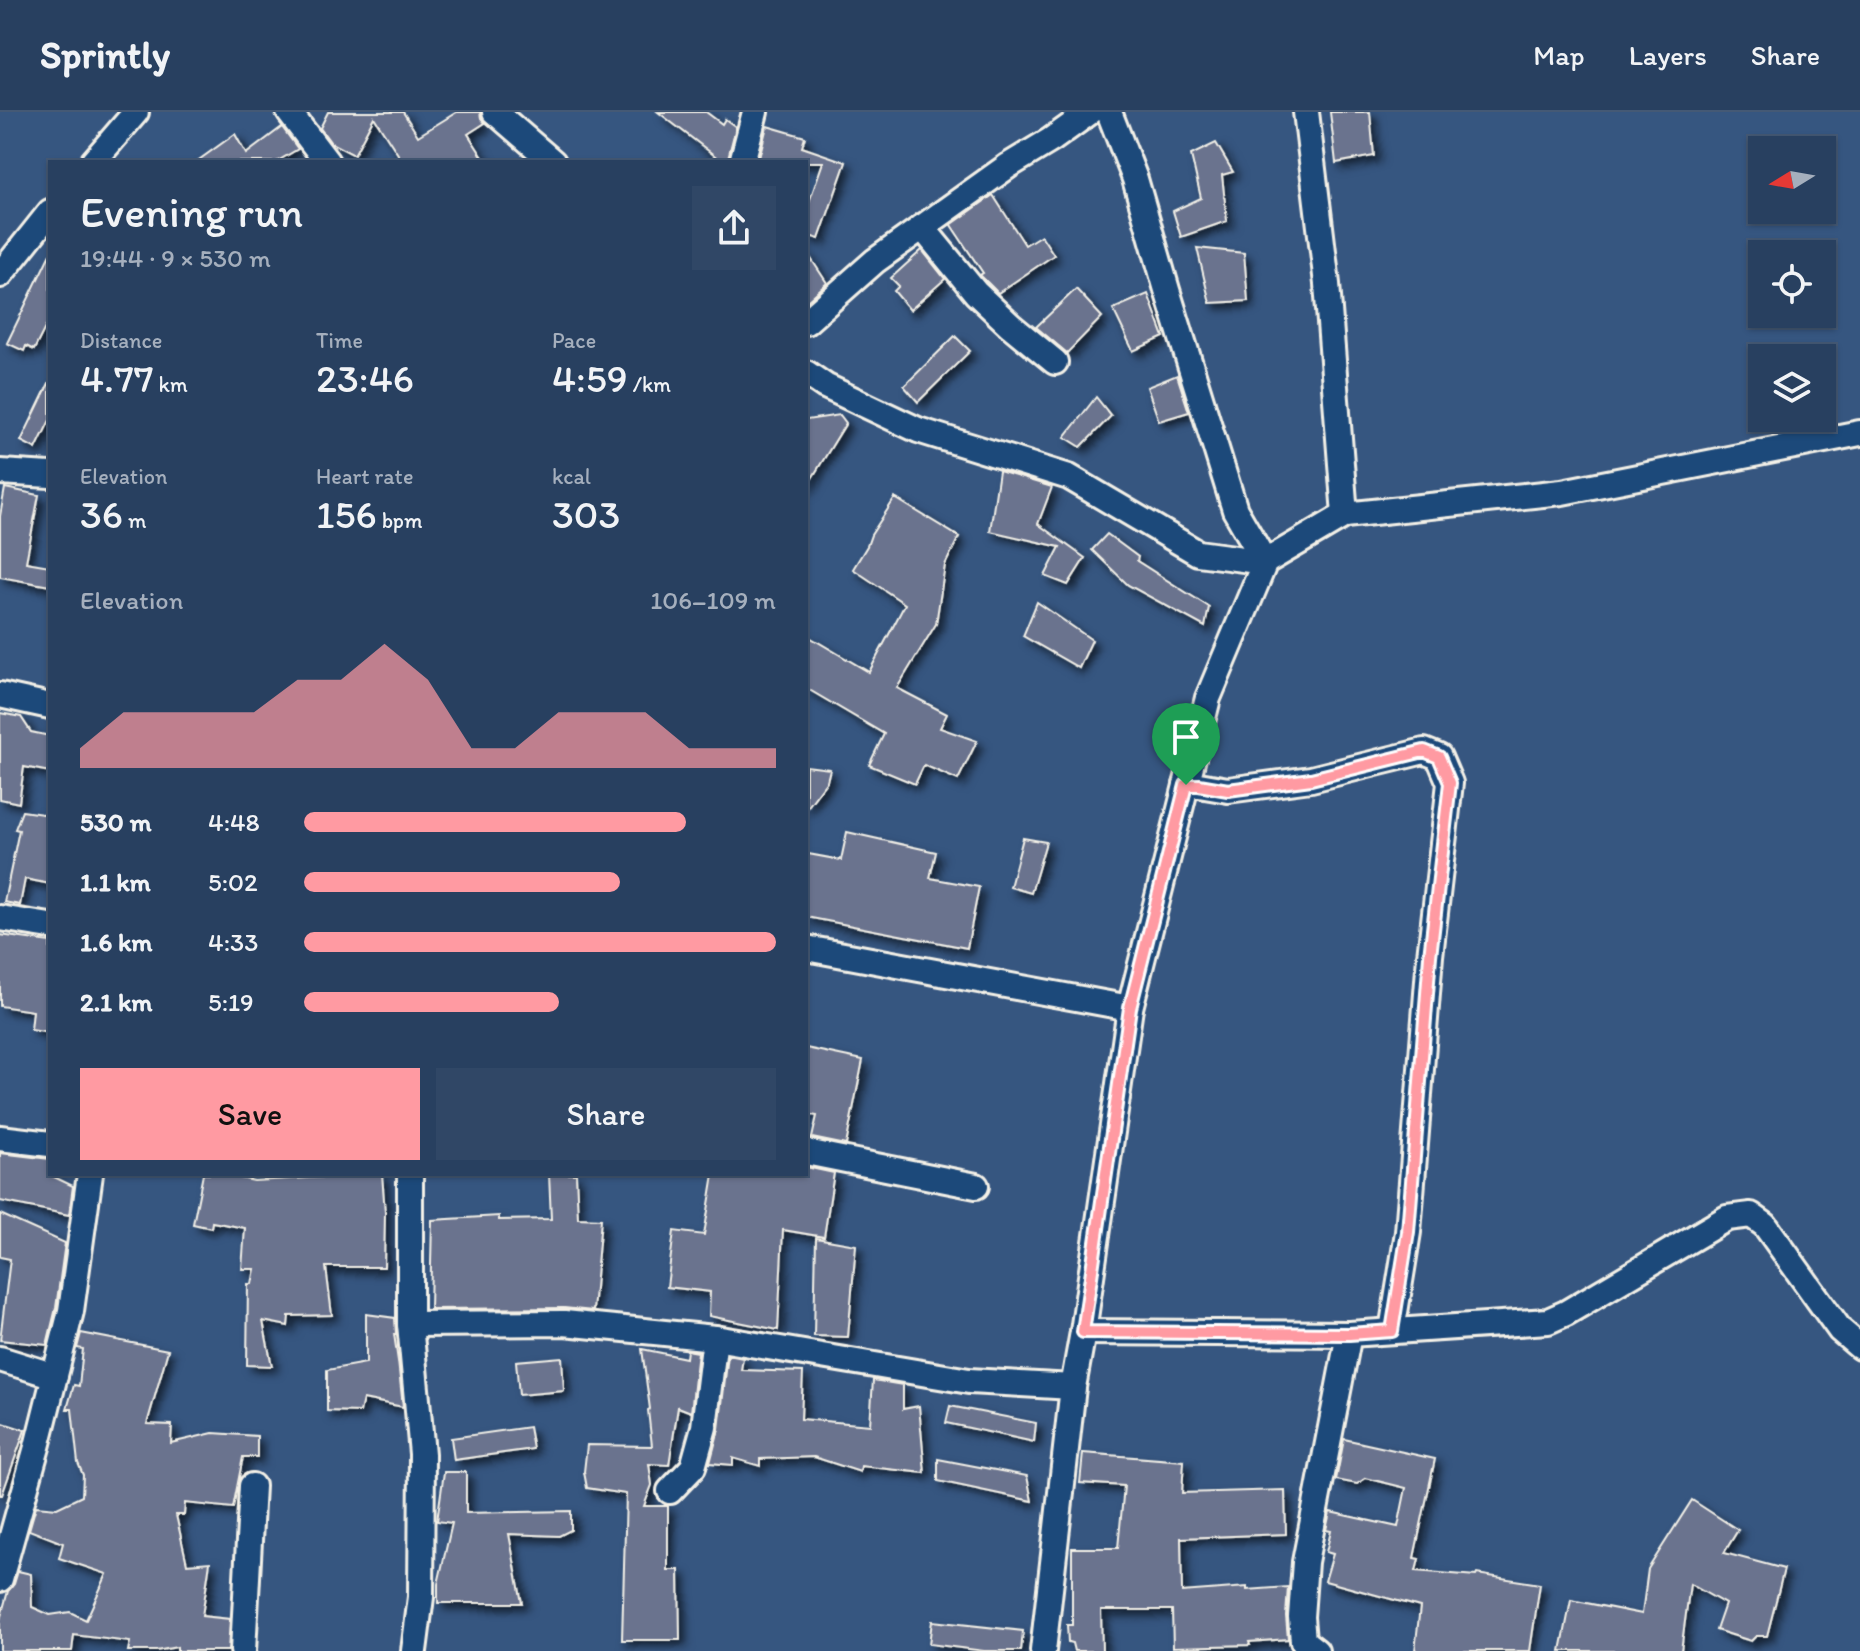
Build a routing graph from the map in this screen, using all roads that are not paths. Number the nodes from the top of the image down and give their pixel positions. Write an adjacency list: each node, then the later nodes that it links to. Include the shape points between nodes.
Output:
1 (136, 112): 8 (street)
2 (289, 112): 9 (street)
3 (495, 112): 10 (street)
4 (755, 112): 11 (street)
5 (1090, 112): 13 (street)
6 (1109, 112): 22 (street, via 1135,179 1235,510)
7 (1306, 112): 21 (street, via 1327,284)
8 (95, 160)
9 (325, 160)
10 (551, 160)
11 (743, 160)
12 (48, 215): 14 (street)
13 (922, 227): 15 (street); 16 (street, via 976,293)
14 (0, 275)
15 (808, 320)
16 (1055, 362)
17 (808, 374): 22 (street, via 918,430 1069,477 1198,553)
18 (1860, 433): 21 (street, via 1562,492)
19 (0, 472): 20 (street)
20 (48, 475)
21 (1345, 515): 22 (street)
22 (1265, 562): 25 (street, via 1208,698)
23 (0, 695): 24 (street)
24 (48, 706)
25 (1186, 785): 29 (street); 37 (street, via 1228,790 1297,781 1424,751 1439,757 1450,783 1408,1232)
26 (0, 918): 27 (street)
27 (48, 926)
28 (808, 948): 29 (street)
29 (1130, 1008): 38 (street)
30 (0, 1138): 31 (street)
31 (48, 1144)
32 (808, 1152): 35 (street)
33 (90, 1176): 43 (street, via 71,1311)
34 (410, 1176): 36 (street)
35 (976, 1186)
36 (410, 1324): 40 (street, via 564,1323); 49 (street, via 422,1454 421,1597)
37 (1392, 1331): 39 (street); 41 (street, via 1548,1321 1727,1218 1751,1215 1765,1225 1840,1330)
38 (1083, 1332): 39 (street); 44 (street)
39 (1349, 1334): 51 (street, via 1305,1562 1303,1641)
40 (715, 1338): 44 (street, via 969,1381); 46 (street, via 704,1427 693,1467)
41 (1860, 1347)
42 (0, 1359): 43 (street)
43 (55, 1376): 47 (street)
44 (1073, 1387): 50 (street)
45 (252, 1486): 48 (street)
46 (670, 1491)
47 (0, 1579)
48 (243, 1651)
49 (414, 1651)
50 (1043, 1651)
51 (1316, 1651)

